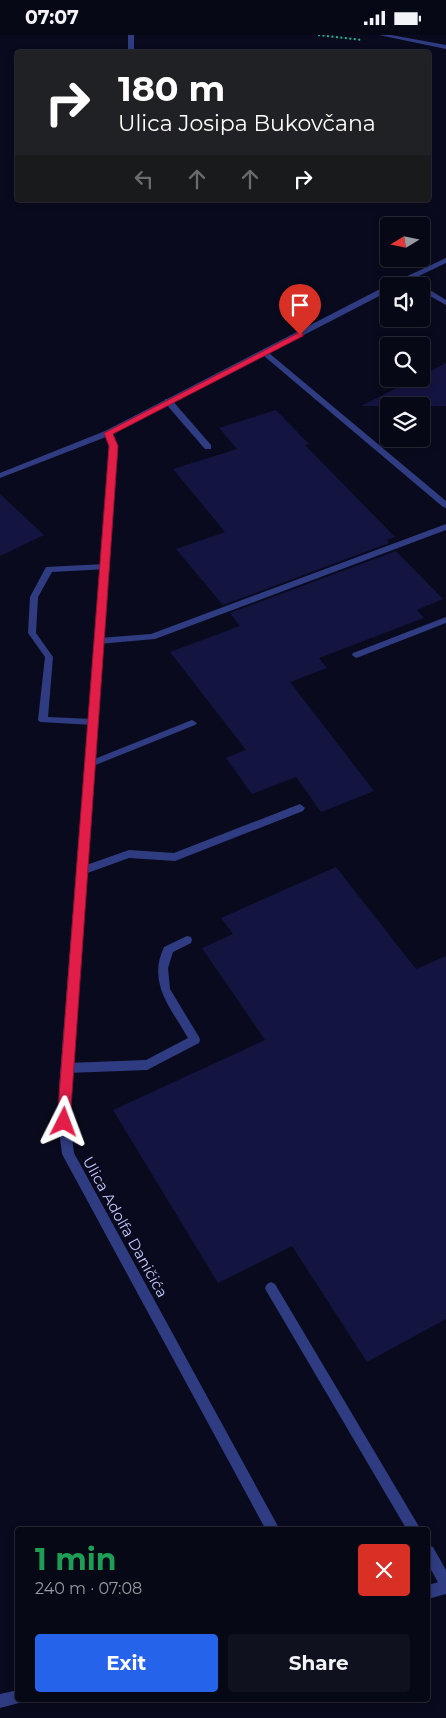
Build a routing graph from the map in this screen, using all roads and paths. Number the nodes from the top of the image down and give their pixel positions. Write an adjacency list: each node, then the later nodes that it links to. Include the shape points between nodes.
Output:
1 (131, 35): 4 (street)
2 (382, 35): 3 (street)
3 (446, 47)
4 (131, 50)
5 (446, 260): 6 (street)
6 (410, 277)
7 (380, 293): 10 (street)
8 (430, 293): 9 (street)
9 (446, 303)
10 (265, 353): 11 (street); 15 (street)
11 (168, 401): 12 (street); 13 (street)
12 (108, 433): 14 (street); 17 (street, Ulica Adolfa Daničića, via 114,446)
13 (208, 447)
14 (0, 476)
15 (446, 505)
16 (446, 527): 19 (street, via 152,637)
17 (105, 567): 19 (street, Ulica Adolfa Daničića); 21 (street, via 49,569 34,597 32,633 50,657 43,720)
18 (446, 620): 20 (street)
19 (99, 641): 21 (street, Ulica Adolfa Daničića)
20 (356, 655)
21 (93, 722): 23 (street, Ulica Adolfa Daničića)
22 (192, 723): 23 (street)
23 (90, 764): 25 (street, Ulica Adolfa Daničića)
24 (300, 808): 25 (street, via 175,857 129,854)
25 (82, 871): 27 (street, Ulica Adolfa Daničića)
26 (188, 940): 27 (street, via 168,950 163,969 165,989 195,1041 147,1065)
27 (67, 1068): 29 (street, Ulica Adolfa Daničića, via 64,1122 68,1154)
28 (270, 1288): 30 (street)
29 (271, 1527)
30 (412, 1527)
31 (430, 1555): 32 (street)
32 (446, 1583)
33 (446, 1587): 34 (street)
34 (430, 1591)
35 (15, 1698): 36 (street)
36 (0, 1701)

